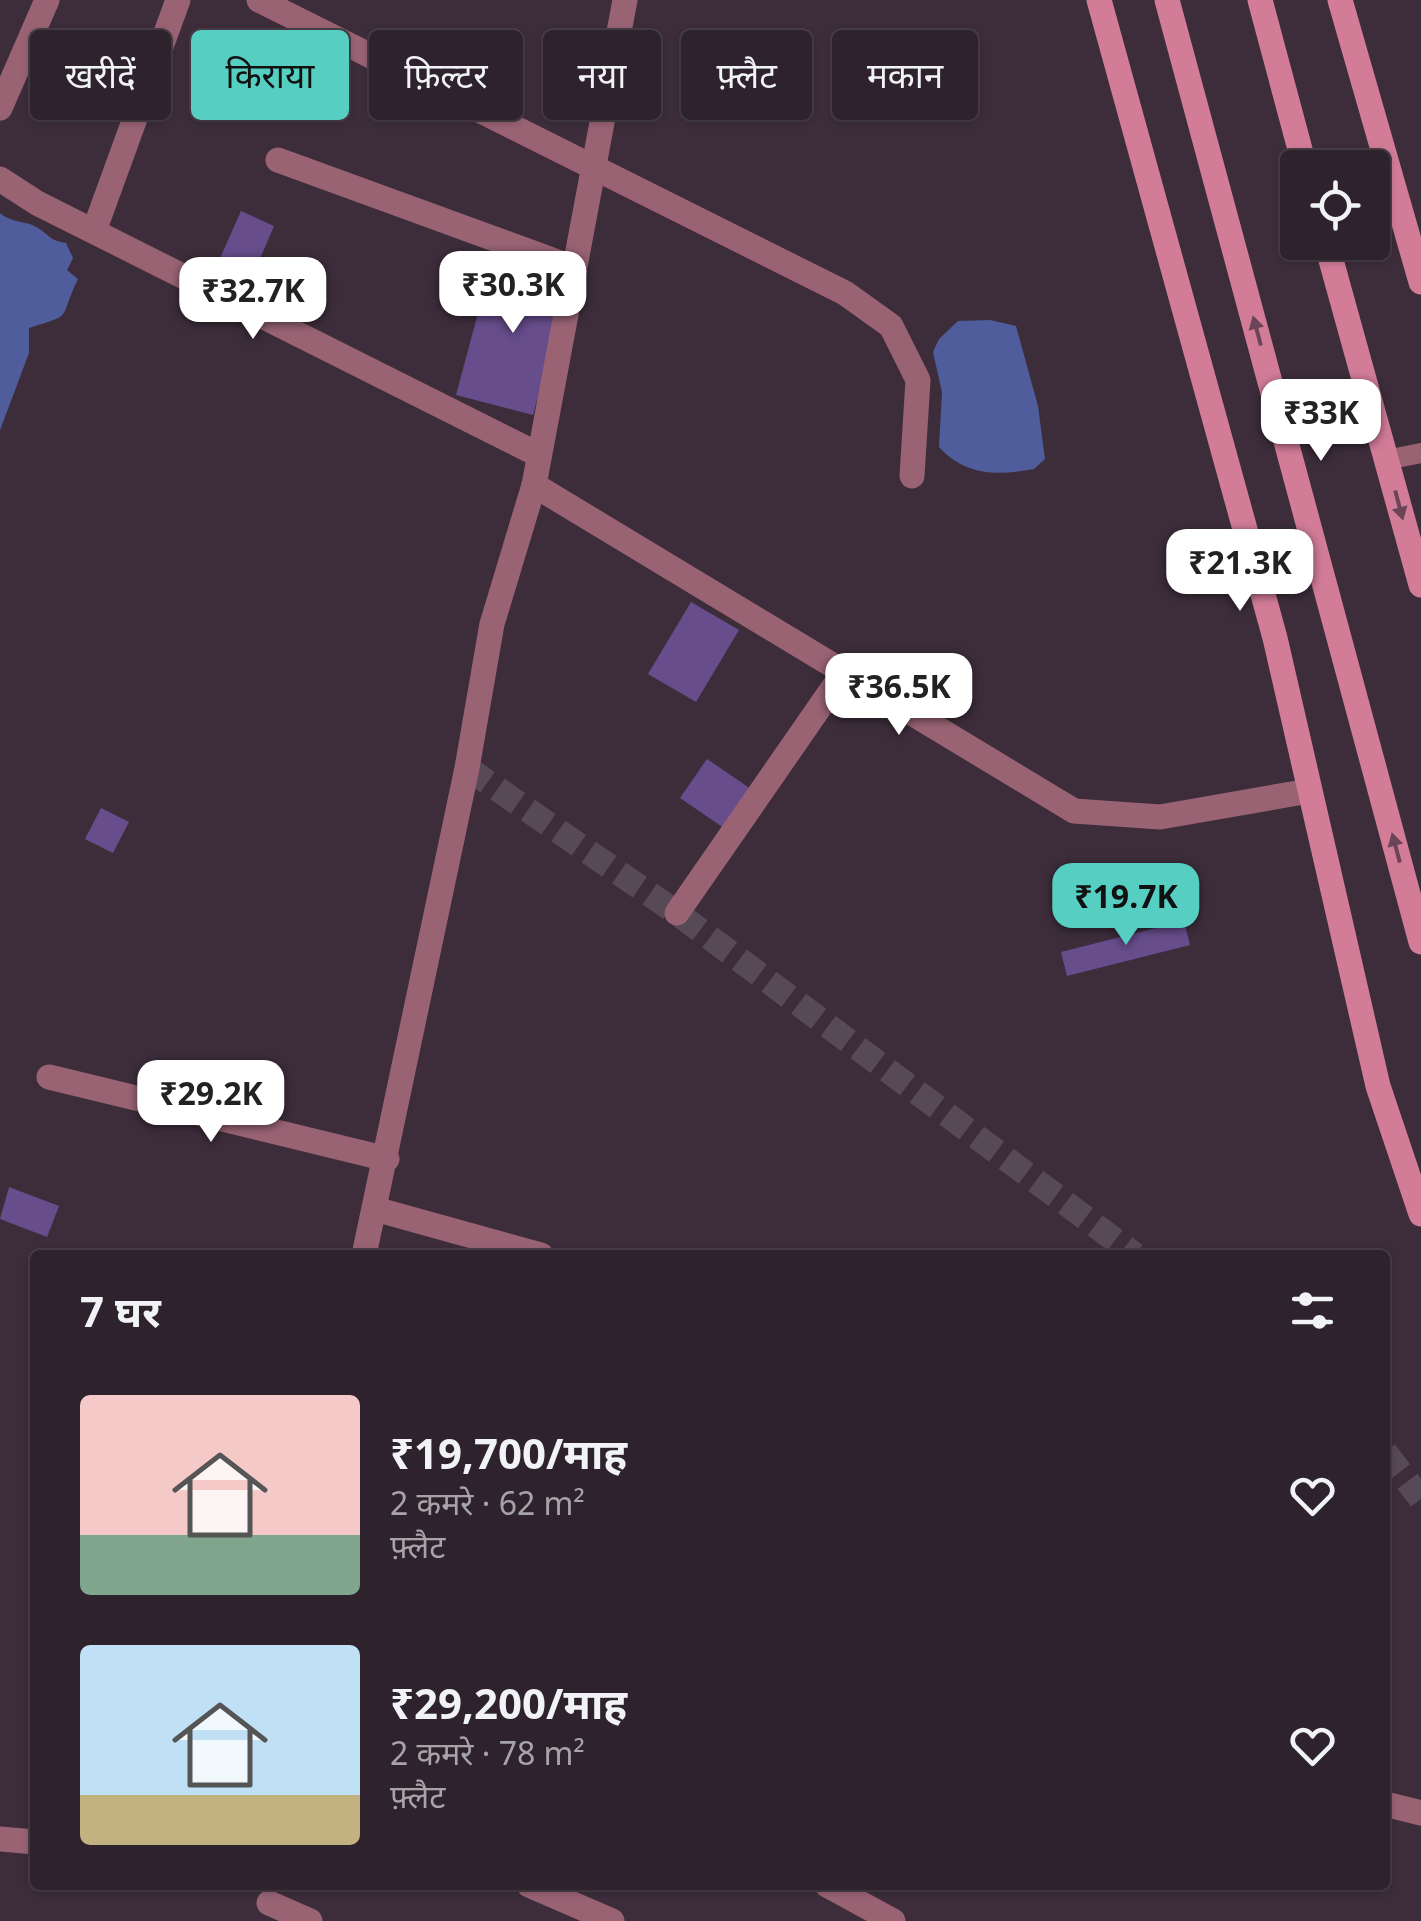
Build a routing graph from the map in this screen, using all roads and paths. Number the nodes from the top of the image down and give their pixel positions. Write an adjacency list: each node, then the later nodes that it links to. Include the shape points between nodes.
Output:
1 (48, 0): 9 (street)
2 (178, 0): 14 (street)
3 (259, 0): 12 (street)
4 (625, 0): 12 (street)
5 (1099, 0): 25 (street, via 1275,638)
6 (1167, 0): 27 (street, one-way to 6)
7 (1260, 0): 10 (street)
8 (1340, 0): 17 (street)
9 (0, 108)
10 (1300, 150)
11 (278, 160): 16 (street)
12 (594, 165): 16 (street); 21 (street, via 845,293 891,326 918,380)
13 (0, 179): 14 (street)
14 (94, 231): 19 (street)
15 (1331, 260): 20 (street)
16 (574, 268): 19 (street)
17 (1421, 282)
18 (1421, 453): 20 (lane)
19 (539, 456): 22 (street)
20 (1386, 460): 23 (street, one-way to 23)
21 (912, 476)
22 (534, 485): 24 (street); 29 (street, via 492,624)
23 (1421, 585)
24 (844, 672): 25 (street, via 1074,811 1160,816); 26 (street)
25 (1309, 792): 31 (street, via 1378,1086)
26 (677, 914)
27 (1421, 942)
28 (49, 1077): 29 (street)
29 (387, 1159): 30 (street)
30 (375, 1209): 32 (street); 33 (street)
31 (1421, 1214)
32 (365, 1250)
33 (524, 1250)
34 (1390, 1805): 35 (street)
35 (1421, 1813)
36 (0, 1839): 37 (street)
37 (30, 1842)
38 (541, 1890): 42 (street)
39 (836, 1890): 43 (street)
40 (268, 1903): 41 (street)
41 (310, 1921)
42 (612, 1921)
43 (893, 1921)

